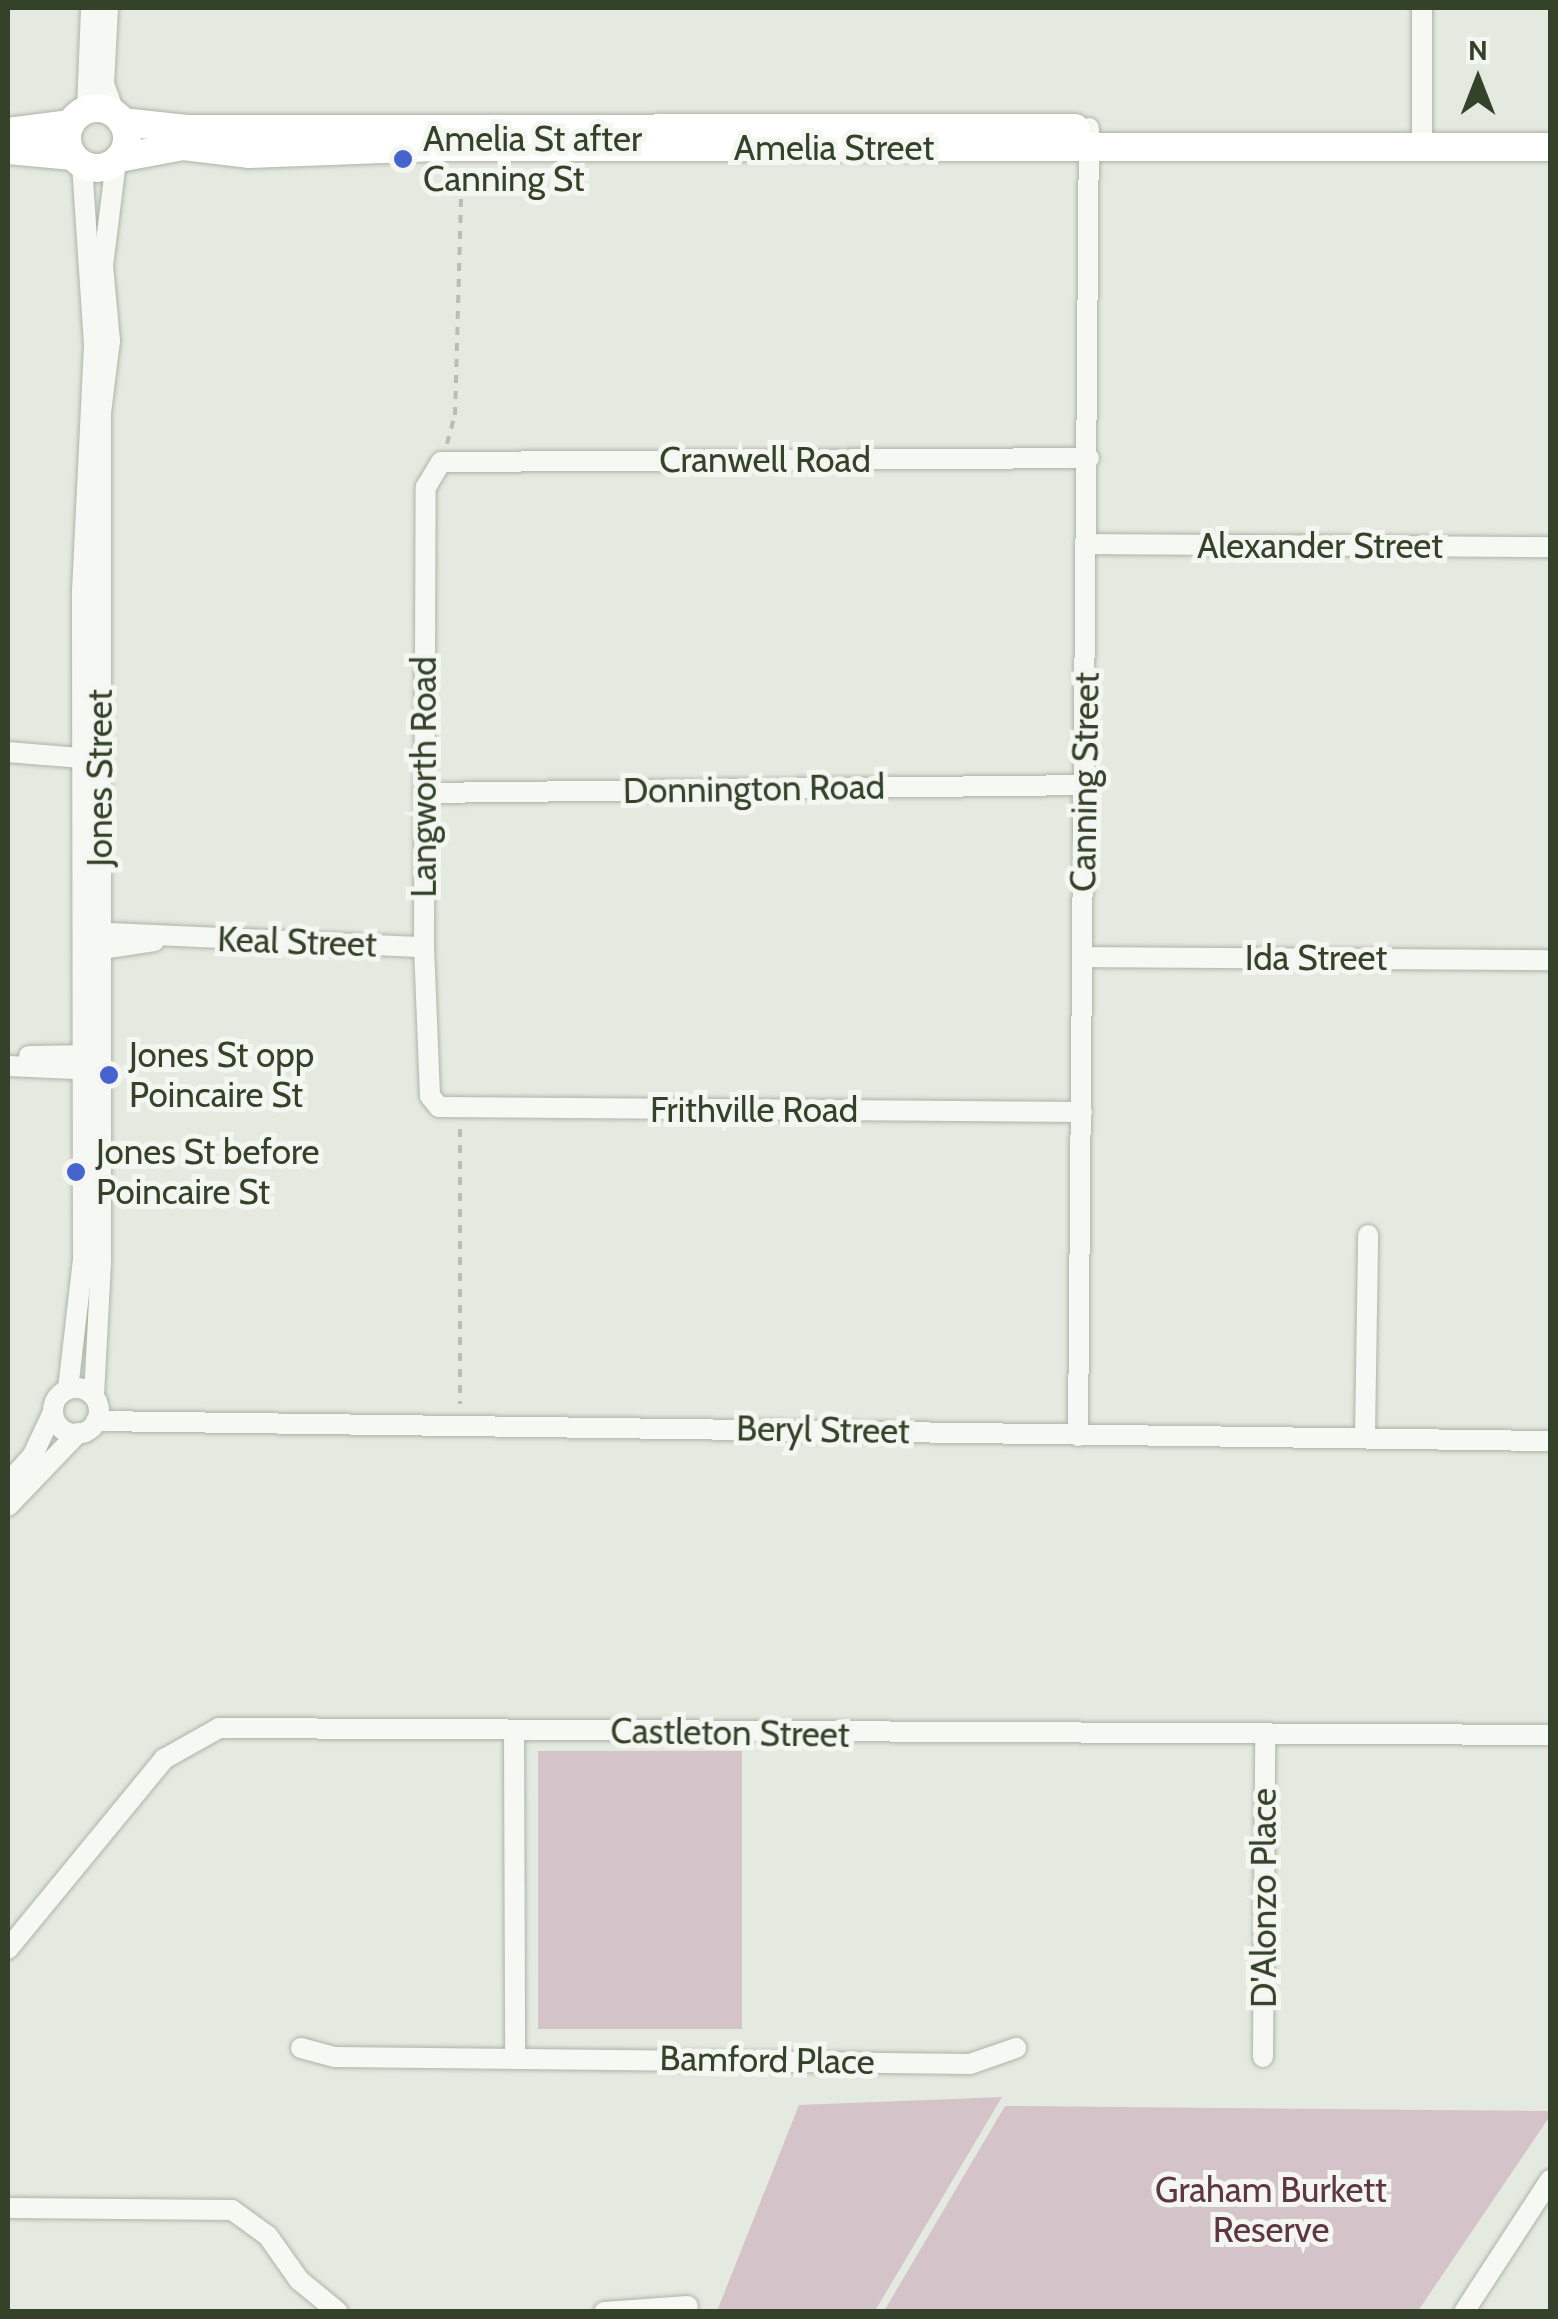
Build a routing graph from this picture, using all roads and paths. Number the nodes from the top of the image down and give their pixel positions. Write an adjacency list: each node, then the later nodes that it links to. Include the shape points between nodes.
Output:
1 (91, 8): 4 (street)
2 (108, 8): 4 (street)
3 (1422, 8): 8 (street)
4 (99, 117): 6 (main road, Amelia Street); 7 (main road, Amelia Street, via 188,129); 11 (main road); 12 (main road, via 127,138)
5 (1550, 129): 8 (main road, Amelia Street)
6 (8, 132)
7 (1089, 137): 8 (main road, Amelia Street); 12 (main road, Amelia Street, via 250,154 182,146); 14 (street, Canning Street)
8 (1422, 137): 9 (main road, Amelia Street)
9 (1550, 147)
10 (8, 150): 11 (main road)
11 (77, 160): 12 (main road, Amelia Street); 19 (street, Jones Street, via 94,345 84,453)
12 (118, 160): 19 (street, Jones Street, via 103,266 110,341)
13 (462, 165): 15 (path, via 455,415)
14 (1089, 458): 15 (street, Cranwell Road); 16 (street, Canning Street)
15 (441, 462): 21 (street, Langworth Road, via 426,487)
16 (1089, 544): 17 (street, Alexander Street); 20 (street, Canning Street)
17 (1550, 547)
18 (15, 752): 19 (street)
19 (91, 752): 22 (street, Jones Street)
20 (1084, 785): 21 (street, Donnington Road); 24 (street, Canning Street)
21 (424, 793): 23 (street, Langworth Road)
22 (91, 942): 23 (street, Keal Street, via 170,936); 27 (street, Jones Street)
23 (424, 947): 28 (street, Langworth Road)
24 (1082, 957): 25 (street, Ida Street); 30 (street, Canning Street)
25 (1550, 960)
26 (8, 1063): 27 (street)
27 (91, 1063): 32 (street, Jones Street, via 83,1260); 33 (street, Jones Street)
28 (430, 1096): 29 (street, Frithville Road, via 439,1108)
29 (460, 1109): 30 (street, Frithville Road); 36 (path)
30 (1082, 1112): 38 (street, Canning Street)
31 (1368, 1235): 39 (street)
32 (68, 1389): 33 (street); 34 (street, Jones Street)
33 (94, 1396): 35 (street, Jones Street)
34 (53, 1412): 37 (street, via 64,1430); 41 (street, Jones Street, via 33,1455)
35 (96, 1421): 36 (street, Beryl Street); 37 (street)
36 (460, 1422): 38 (street, Beryl Street)
37 (78, 1433): 42 (street)
38 (1078, 1436): 39 (street, Beryl Street)
39 (1365, 1436): 40 (street, Beryl Street)
40 (1550, 1442)
41 (8, 1483)
42 (8, 1506)
43 (514, 1730): 45 (street, Castleton Street); 46 (street, Castleton Street, via 218,1728 164,1758); 49 (street)
44 (1550, 1735): 45 (street, Castleton Street)
45 (1265, 1738): 50 (street, D'Alonzo Place)
46 (8, 1948)
47 (302, 2048): 49 (street, Bamford Place, via 335,2058)
48 (1016, 2048): 49 (street, Bamford Place, via 970,2064)
49 (515, 2056)
50 (1263, 2058)
51 (1550, 2180): 56 (street)
52 (8, 2208): 54 (street, via 232,2210 268,2236 300,2280)
53 (688, 2306): 55 (street)
54 (338, 2312)
55 (604, 2312)
56 (1464, 2312)

